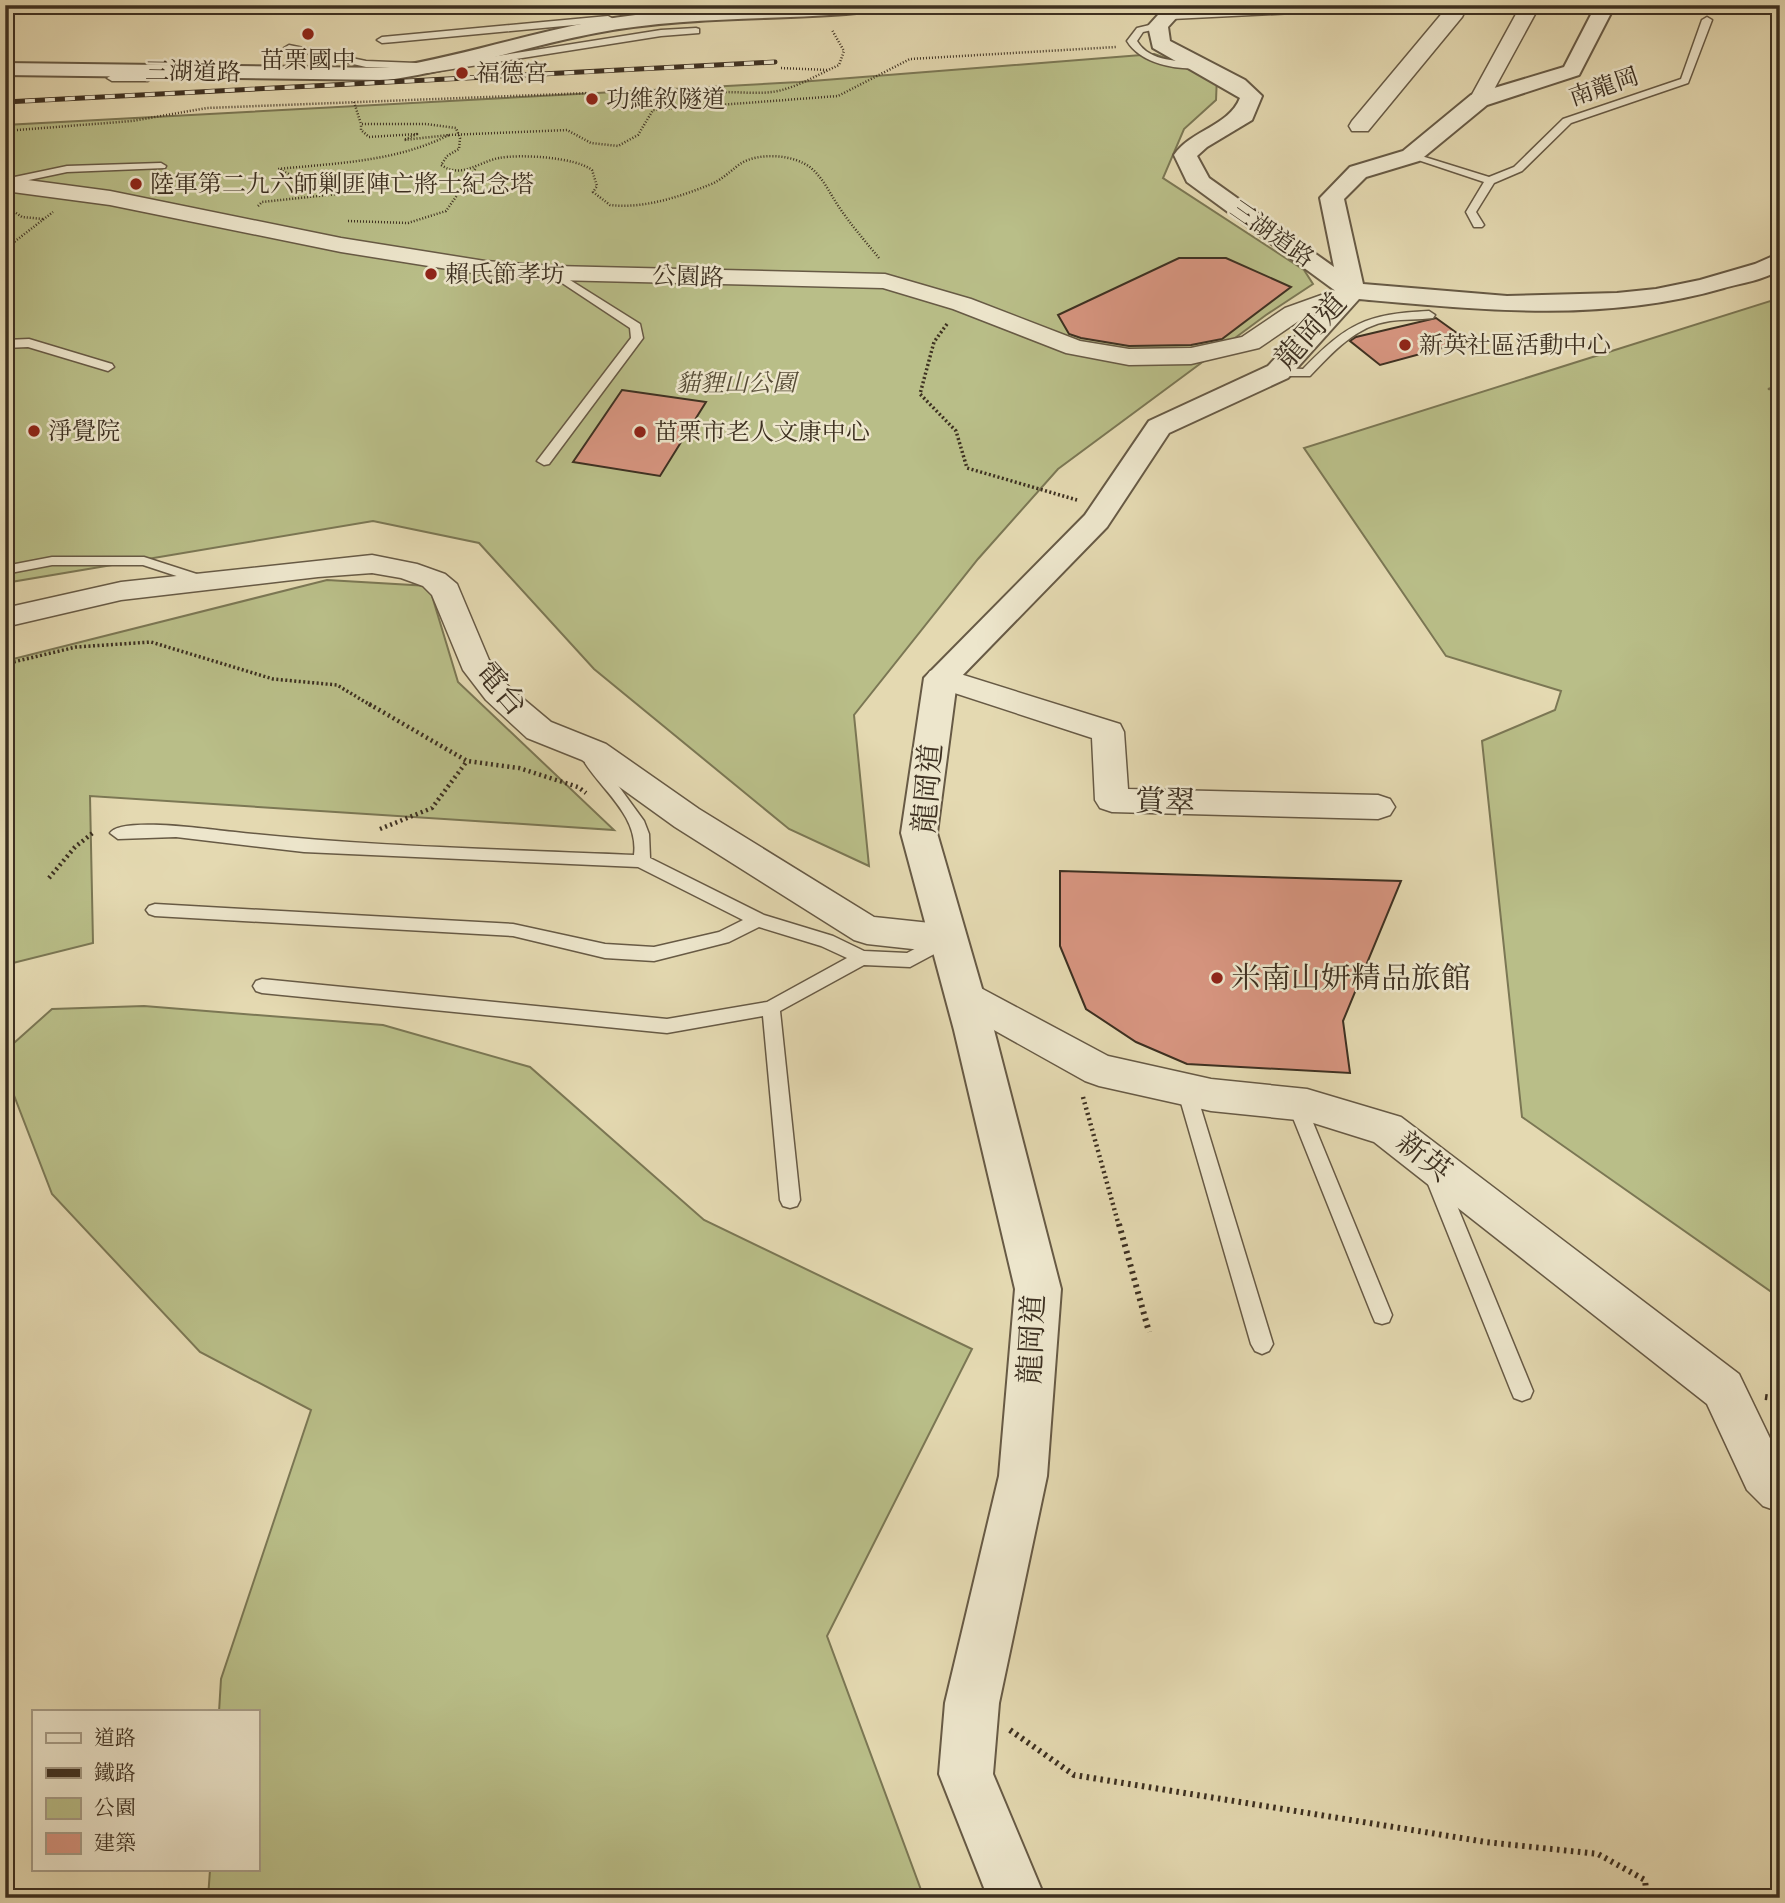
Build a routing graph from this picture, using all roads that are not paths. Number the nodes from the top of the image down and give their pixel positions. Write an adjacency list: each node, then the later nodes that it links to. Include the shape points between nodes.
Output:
1 (877, 5): 8 (street, 三湖道路)
2 (1333, 5): 6 (street)
3 (1459, 5): 18 (street)
4 (1531, 5): 17 (street)
5 (1615, 5): 17 (street, 龍岡道, via 1603,9 1572,71)
6 (1169, 15): 12 (street, 三湖道路, via 1160,44); 12 (lane, via 1140,30 1133,46 1155,59)
7 (1707, 20): 21 (lane, 南龍岡, via 1685,80 1567,121 1518,169)
8 (616, 24): 10 (lane, via 608,19); 14 (street, 三湖道路)
9 (696, 31): 14 (lane)
10 (383, 40)
11 (289, 48): 14 (lane, via 366,64)
12 (1198, 66): 26 (street, 三湖道路, via 1251,96 1244,115 1185,155 1199,182)
13 (5, 69): 15 (street, 三湖道路)
14 (427, 70): 15 (street, 三湖道路, via 388,74)
15 (153, 71): 16 (lane, via 148,78)
16 (112, 78)
17 (1479, 100): 19 (street, 龍岡道)
18 (1360, 126)
19 (1411, 156): 21 (lane); 26 (street, 龍岡道, via 1358,172 1332,198)
20 (161, 166): 22 (lane, via 66,169)
21 (1490, 181): 23 (lane, via 1471,212)
22 (5, 183): 25 (street, 公園路, via 110,198 341,245 485,268)
23 (1478, 225)
24 (1780, 260): 26 (street, via 1706,286 1617,301 1507,304)
25 (554, 273): 26 (street, 公園路, via 885,281 962,304 1075,348 1129,357 1191,356 1250,343 1294,313); 31 (lane, via 636,327 637,338)
26 (1352, 291): 30 (street, 龍岡道)
27 (1429, 316): 30 (lane, via 1364,322 1337,341 1306,373)
28 (5, 344): 29 (lane, via 29,342)
29 (108, 368)
30 (1278, 372): 35 (street, 龍岡道, via 1159,427 1096,521)
31 (544, 461)
32 (5, 570): 33 (lane, via 52,561 144,561)
33 (201, 580): 34 (street, 電台, via 121,591); 36 (street, 電台, via 372,564 434,580 446,591 474,663 497,694 539,730)
34 (5, 618)
35 (941, 678): 37 (street, 賞翠, via 1108,732 1112,800); 42 (street, 龍岡道, via 919,833)
36 (594, 752): 39 (lane, via 593,763 634,815 645,848); 42 (street, 電台, via 786,883 867,930)
37 (1378, 807)
38 (118, 834): 39 (lane, via 176,831 304,846)
39 (641, 861): 41 (lane)
40 (155, 909): 41 (lane, via 513,930 605,951 654,954 723,937)
41 (758, 920): 43 (lane)
42 (948, 939): 43 (lane, via 909,960); 45 (street, 龍岡道)
43 (862, 958): 46 (lane)
44 (262, 986): 46 (lane, via 667,1026)
45 (964, 996): 47 (street, 新英, via 1099,1070); 55 (street, 龍岡道, via 1038,1289 1023,1476 972,1703 965,1774)
46 (771, 1008): 50 (lane)
47 (1186, 1089): 48 (street, 新英); 52 (lane)
48 (1296, 1104): 49 (street, 新英, via 1387,1129); 51 (lane)
49 (1429, 1161): 53 (lane); 54 (street, 新英, via 1723,1389 1763,1474)
50 (790, 1200)
51 (1382, 1315)
52 (1262, 1344)
53 (1522, 1391)
54 (1780, 1490)
55 (1017, 1898)

